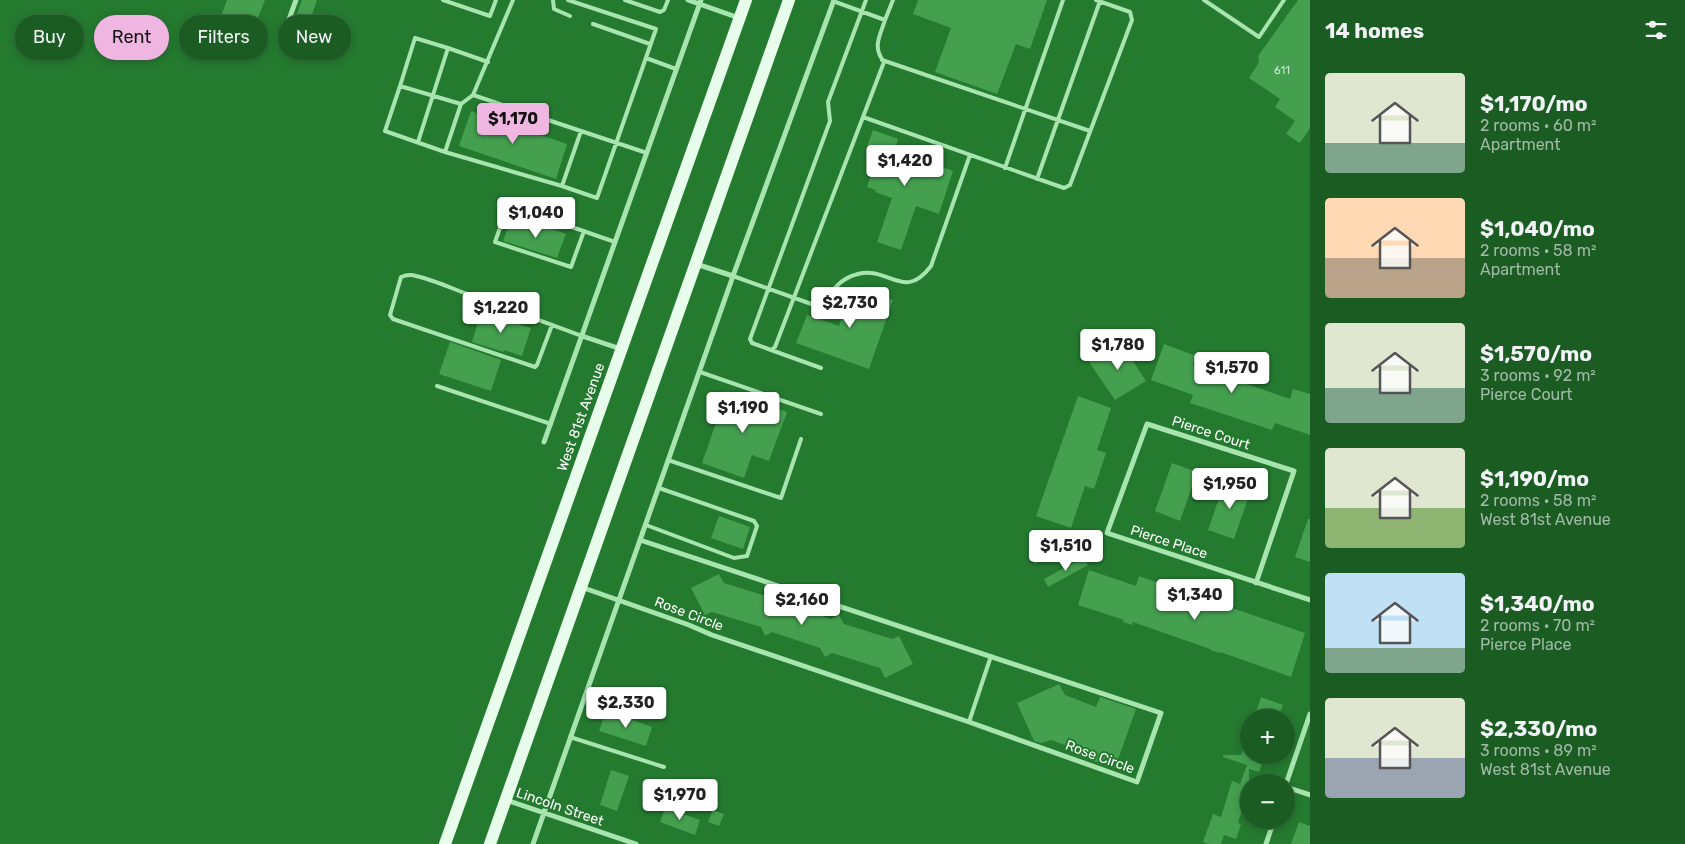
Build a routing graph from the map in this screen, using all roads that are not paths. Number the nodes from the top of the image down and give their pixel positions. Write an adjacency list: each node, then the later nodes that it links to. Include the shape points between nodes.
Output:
1 (296, 0): 21 (street)
2 (443, 0): 3 (lane, via 490,16)
3 (496, 0)
4 (513, 0): 30 (lane)
5 (553, 0): 22 (lane, via 554,9)
6 (568, 0): 26 (lane, via 656,30)
7 (625, 0): 8 (lane, via 660,12)
8 (668, 0)
9 (688, 0): 19 (street)
10 (746, 0): 23 (main road, West 81st Avenue)
11 (789, 0): 51 (main road)
12 (866, 0): 20 (lane)
13 (893, 0): 24 (lane)
14 (1063, 0): 36 (lane)
15 (1204, 0): 16 (lane, via 1259,37)
16 (1284, 0)
17 (833, 1): 20 (lane); 52 (street)
18 (1098, 1): 38 (lane); 40 (lane, via 1130,12 1132,20)
19 (700, 2): 23 (street); 31 (street)
20 (862, 12): 24 (lane); 53 (lane, via 828,102 830,121)
21 (291, 15)
22 (570, 16)
23 (740, 18): 57 (main road, West 81st Avenue)
24 (885, 20): 29 (lane, via 877,44 877,54)
25 (593, 24): 26 (lane)
26 (650, 44): 28 (lane)
27 (448, 48): 30 (lane); 32 (lane, via 416,38); 34 (lane)
28 (646, 58): 31 (lane); 42 (lane)
29 (882, 60): 36 (lane); 37 (lane, via 884,62)
30 (488, 62): 33 (lane)
31 (676, 69): 44 (street)
32 (400, 86): 34 (lane); 41 (lane, via 384,131)
33 (473, 95): 35 (lane); 39 (lane)
34 (433, 96): 35 (lane); 41 (lane)
35 (461, 104): 43 (lane)
36 (1026, 109): 38 (lane); 46 (lane)
37 (862, 118): 45 (lane); 54 (lane)
38 (1058, 120): 40 (lane); 47 (lane)
39 (582, 131): 42 (lane); 48 (lane)
40 (1090, 131): 47 (lane, via 1070,185 1064,188)
41 (418, 142): 43 (lane)
42 (616, 143): 44 (lane); 48 (lane, via 596,198)
43 (445, 152): 48 (lane)
44 (647, 153): 50 (street)
45 (970, 155): 46 (lane); 54 (lane, via 931,266 924,274 904,283 870,272 860,273 838,284 817,306)
46 (1005, 168): 47 (lane)
47 (1036, 179)
48 (562, 186)
49 (584, 231): 49 (lane, via 508,205 495,242 571,268); 50 (lane)
50 (615, 242): 56 (street)
51 (696, 263): 52 (street); 72 (main road)
52 (733, 276): 53 (lane); 60 (street)
53 (768, 288): 54 (lane); 58 (lane, via 750,339 752,343)
54 (793, 298): 58 (lane)
55 (552, 325): 55 (lane, via 535,367 393,319 390,315 401,277 416,275); 56 (lane)
56 (582, 336): 57 (street); 63 (street)
57 (621, 349): 86 (main road, West 81st Avenue)
58 (771, 350): 59 (lane)
59 (821, 368)
60 (700, 372): 62 (lane); 66 (street)
61 (437, 386): 63 (lane)
62 (821, 414)
63 (550, 424): 65 (street)
64 (801, 439): 66 (lane, via 781,498)
65 (544, 442)
66 (668, 460): 67 (street)
67 (659, 488): 68 (street); 68 (lane, via 754,521 757,526 746,556 734,558)
68 (646, 525): 70 (street)
69 (1107, 533): 71 (street, Pierce Place); 71 (street, Pierce Court, via 1147,424 1294,471)
70 (640, 540): 73 (street); 75 (street, Rose Circle)
71 (1256, 583): 74 (street, Pierce Place)
72 (581, 587): 73 (street, Rose Circle); 83 (main road)
73 (618, 600): 77 (street, Rose Circle); 78 (street)
74 (1310, 600)
75 (991, 656): 77 (lane); 77 (street, Rose Circle, via 1161,712 1138,782)
76 (1310, 714): 80 (street)
77 (969, 722)
78 (570, 738): 79 (lane); 84 (street)
79 (664, 767)
80 (1290, 774)
81 (1295, 789): 82 (street)
82 (1310, 795)
83 (506, 800): 84 (street, Lincoln Street); 87 (main road)
84 (544, 813): 88 (street); 89 (street, Lincoln Street)
85 (1271, 829): 90 (street)
86 (445, 844)
87 (490, 844)
88 (533, 844)
89 (636, 844)
90 (1266, 844)

